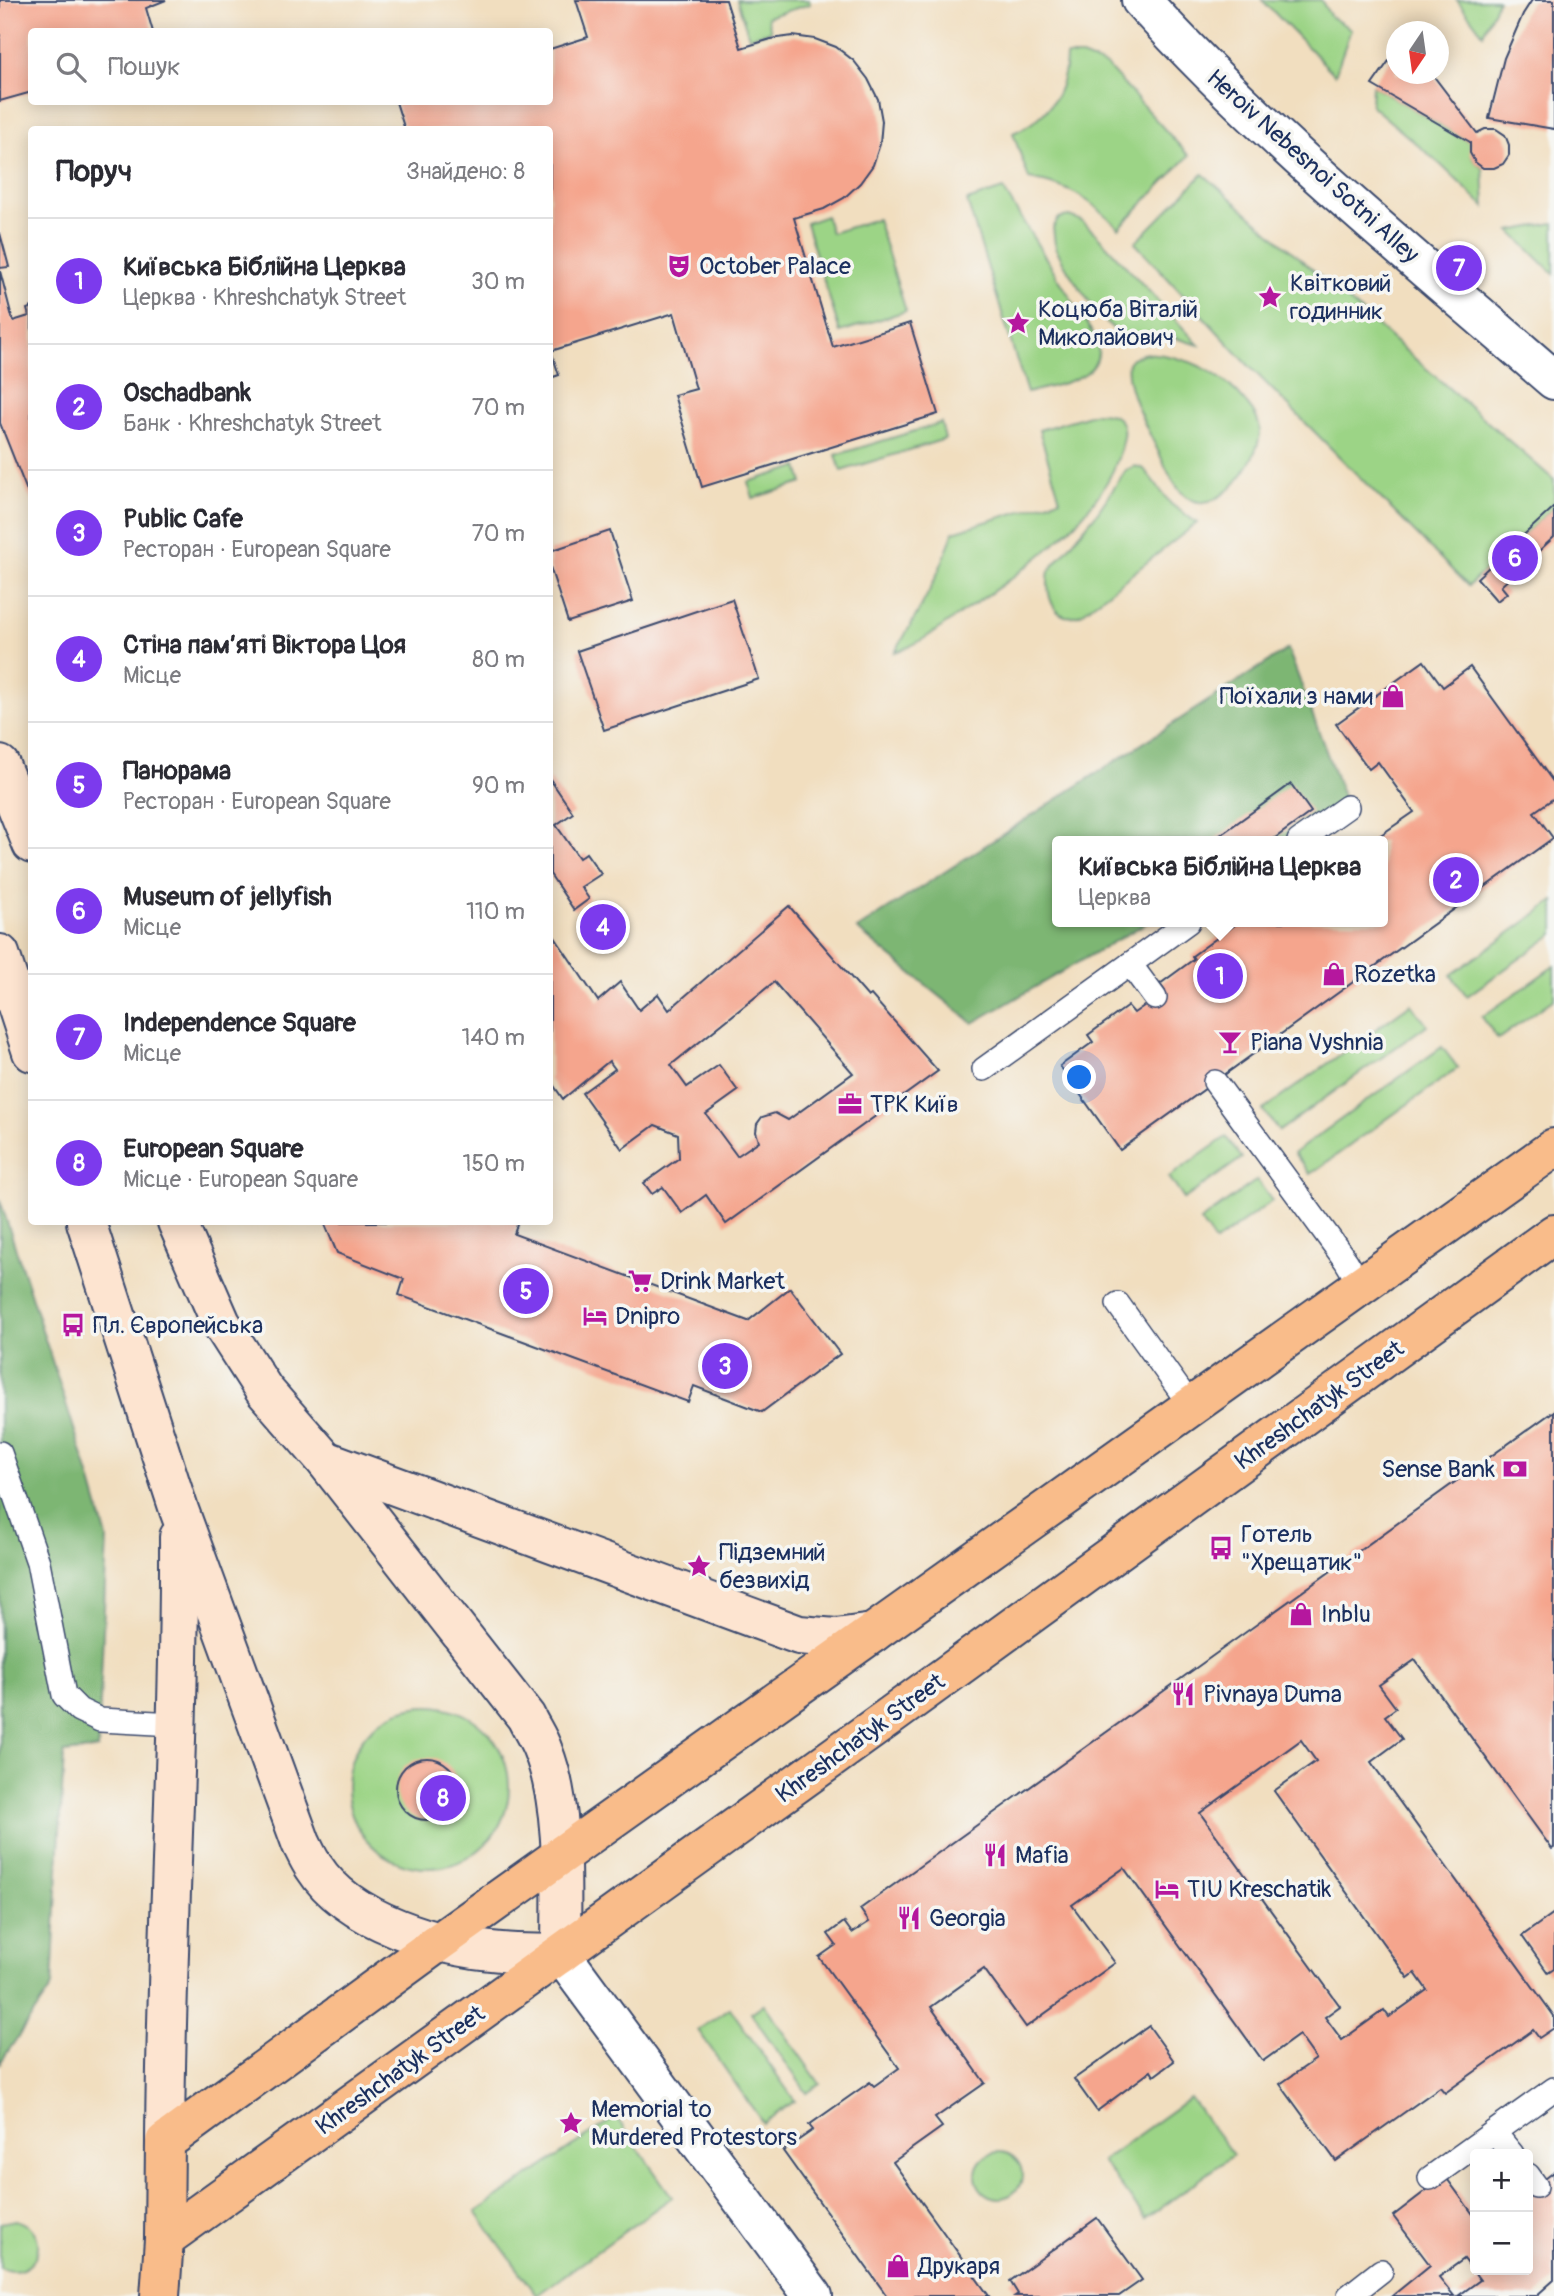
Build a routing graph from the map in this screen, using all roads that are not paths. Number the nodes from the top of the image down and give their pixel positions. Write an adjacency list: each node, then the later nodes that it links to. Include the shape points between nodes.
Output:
1 (1142, 0): 2 (street, Heroiv Nebesnoi Sotni Alley, via 1290,151)
2 (1554, 380)
3 (0, 765): 5 (main road)
4 (1347, 807): 6 (lane)
5 (28, 834)
6 (1306, 836)
7 (1181, 927): 9 (lane)
8 (0, 954): 11 (main road)
9 (1130, 964): 10 (lane); 12 (lane)
10 (1155, 998)
11 (28, 1040)
12 (984, 1069)
13 (1215, 1082): 18 (lane)
14 (1554, 1148): 18 (main road)
15 (87, 1225): 23 (main road)
16 (178, 1225): 22 (main road, via 221,1324 264,1390)
17 (1554, 1234): 28 (main road, Khreshchatyk Street)
18 (1361, 1286): 20 (main road)
19 (1118, 1304): 20 (lane)
20 (1191, 1406): 24 (main road)
21 (0, 1453): 25 (lane, via 38,1562 64,1695 79,1710 100,1720)
22 (325, 1461): 24 (main road, via 799,1635 836,1638); 26 (main road, via 526,1717 543,1751 556,1803)
23 (179, 1510): 25 (main road); 27 (main road, via 314,1868 332,1889 374,1917)
24 (873, 1633): 26 (main road)
25 (175, 1724): 31 (main road)
26 (561, 1856): 27 (main road); 28 (main road)
27 (439, 1942): 28 (main road, via 499,1952); 31 (main road)
28 (561, 1954): 34 (main road, Khreshchatyk Street); 37 (street)
29 (1554, 2089): 30 (lane)
30 (1494, 2132): 32 (lane); 33 (lane)
31 (165, 2142): 34 (main road)
32 (1508, 2149)
33 (1430, 2178)
34 (164, 2239): 36 (main road)
35 (1381, 2271): 38 (lane)
36 (160, 2296)
37 (813, 2296)
38 (1349, 2296)

